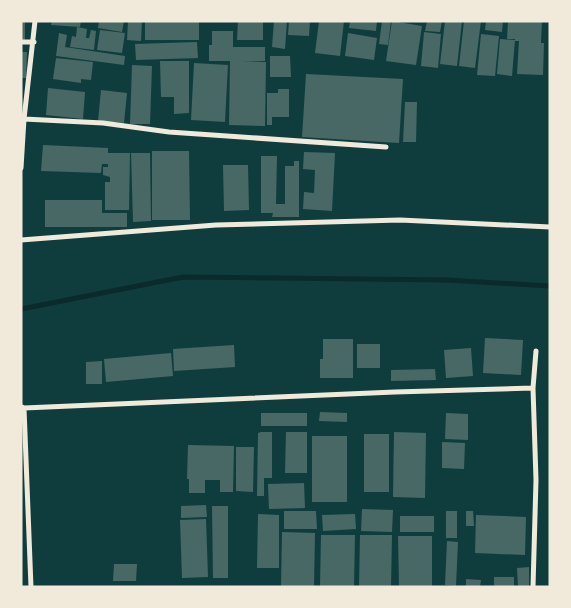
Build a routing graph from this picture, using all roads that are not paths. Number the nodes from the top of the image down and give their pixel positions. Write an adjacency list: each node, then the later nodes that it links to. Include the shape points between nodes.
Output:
1 (35, 21): 3 (street)
2 (21, 42): 3 (street)
3 (34, 42): 4 (street)
4 (24, 119): 5 (street); 6 (street)
5 (386, 147)
6 (21, 168)
7 (550, 227): 8 (street, via 400,220 226,224)
8 (21, 240)
9 (536, 351): 10 (street)
10 (533, 388): 11 (street); 13 (street, via 536,480)
11 (23, 407): 12 (street)
12 (31, 587)
13 (533, 587)

